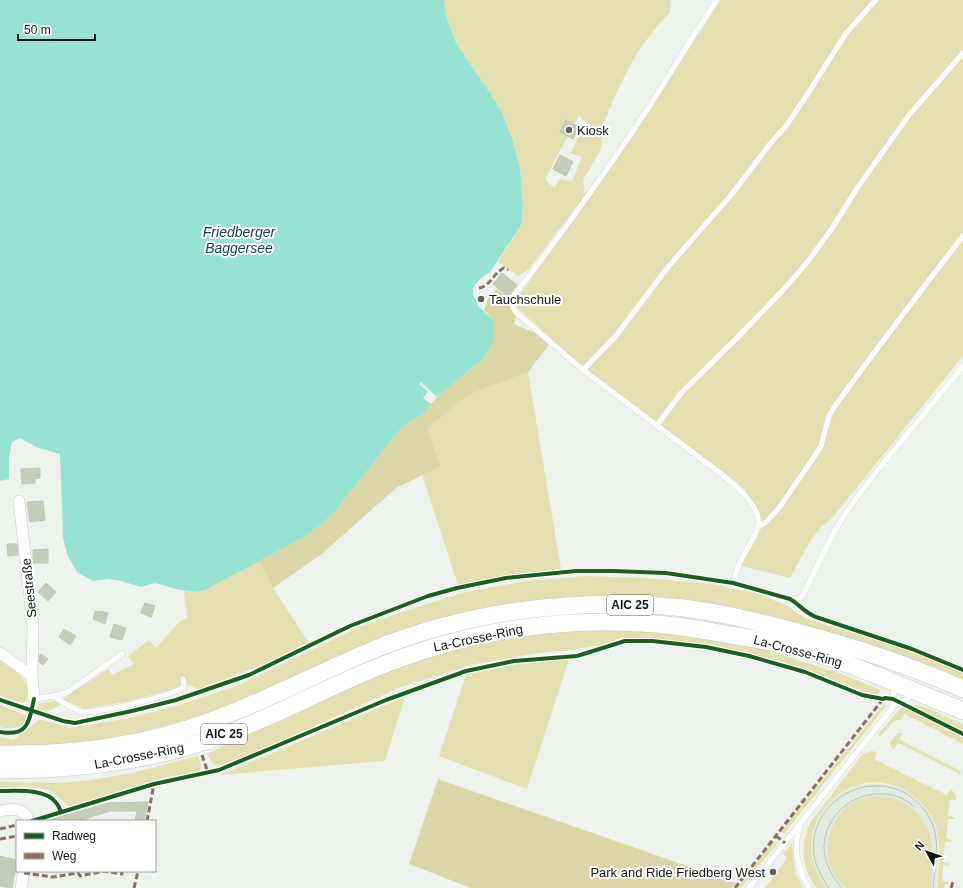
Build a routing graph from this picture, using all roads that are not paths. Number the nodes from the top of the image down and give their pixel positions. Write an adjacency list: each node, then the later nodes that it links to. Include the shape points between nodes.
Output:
1 (717, 0): 6 (lane, via 648,109 512,299 513,309)
2 (876, 0): 6 (lane, via 847,32 786,126 732,194 668,267 615,337)
3 (963, 53): 7 (lane, via 909,115 800,271 772,303 682,392)
4 (963, 236): 9 (lane, via 833,410 821,446 779,508)
5 (963, 366): 11 (lane, via 859,495 833,534 803,595)
6 (583, 370): 7 (lane)
7 (657, 425): 9 (lane, via 745,495 753,507)
8 (19, 501): 14 (street, Seestraße, via 33,625)
9 (758, 527): 10 (lane, via 739,563)
10 (732, 583)
11 (796, 602)
12 (0, 653): 14 (street)
13 (122, 654): 19 (lane, Seestraße, via 66,693)
14 (32, 676): 20 (street, Seestraße)
15 (183, 679): 19 (lane, via 184,686 181,690 170,694 92,711 82,712)
16 (895, 682): 18 (main road, La-Crosse-Ring / AIC 25); 21 (lane); 24 (main road, La-Crosse-Ring / AIC 25, via 801,649 697,628 618,622 528,627 458,640 406,656 249,724 182,748 98,765)
17 (963, 689): 23 (main road, La-Crosse-Ring / AIC 25, via 882,657 754,621 678,608 634,605 566,606 501,614 454,624 401,640 206,723 175,732 92,749)
18 (917, 692): 21 (lane); 22 (main road, La-Crosse-Ring / AIC 25)
19 (53, 696): 20 (lane, Seestraße)
20 (34, 698)
21 (893, 707): 27 (lane)
22 (963, 711)
23 (0, 754)
24 (0, 770)
25 (0, 811): 26 (street, via 19,810)
26 (29, 820)
27 (802, 821): 30 (lane); 31 (lane, via 796,848 803,878)
28 (24, 872): 29 (street)
29 (21, 888)
30 (749, 888)
31 (809, 888)

